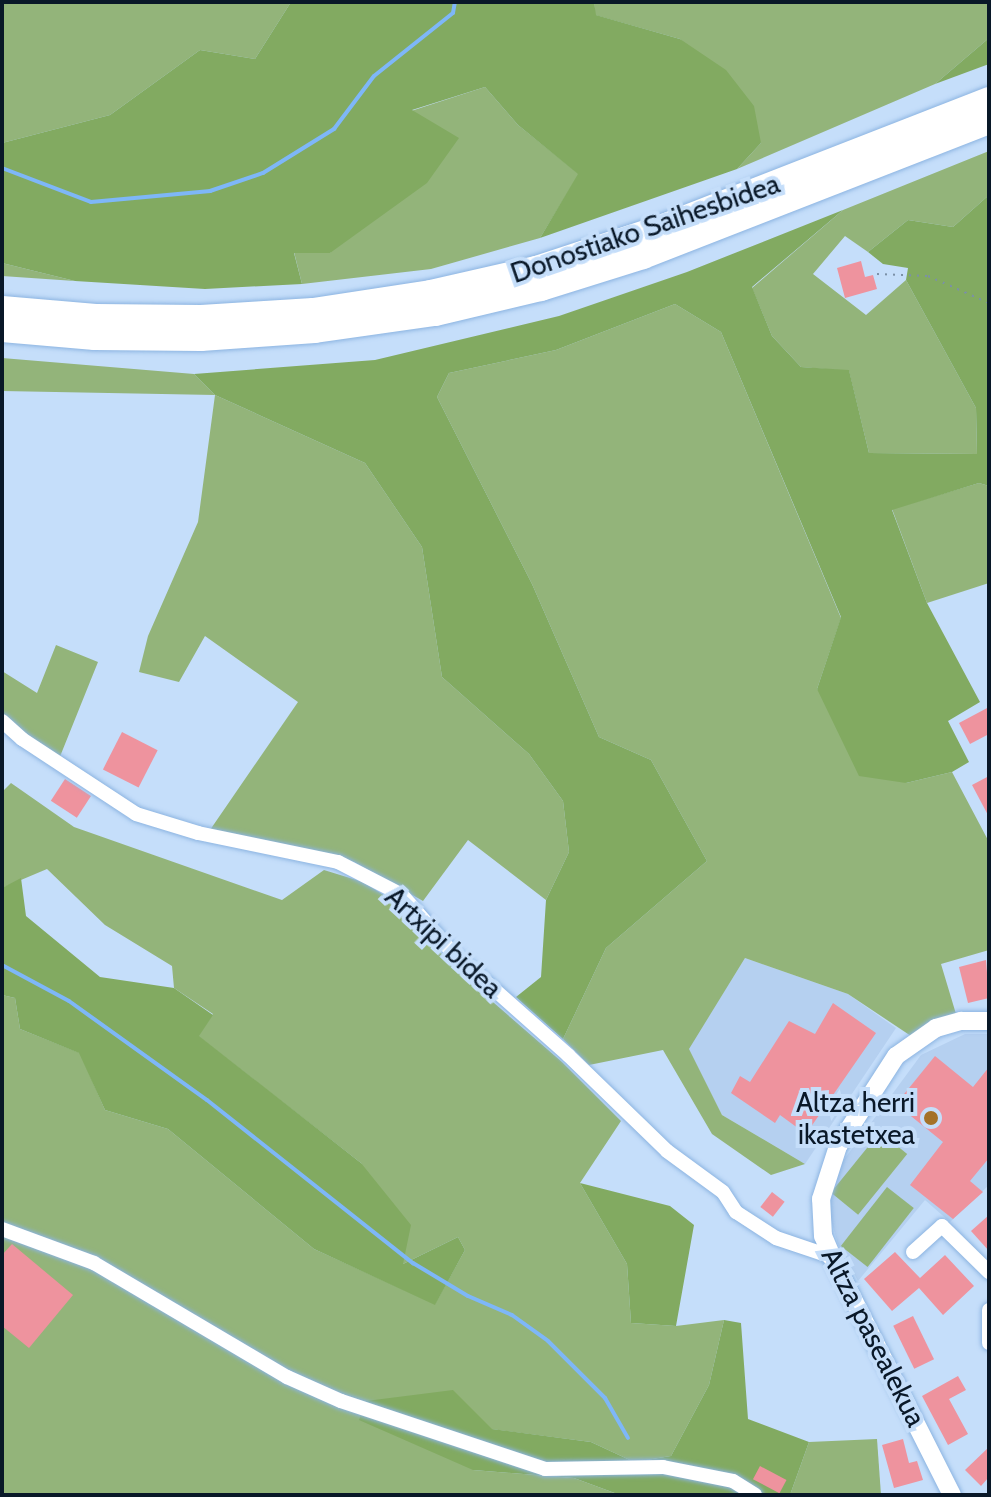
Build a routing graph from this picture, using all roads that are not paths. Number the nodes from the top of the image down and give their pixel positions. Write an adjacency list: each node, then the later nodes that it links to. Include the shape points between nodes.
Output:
1 (989, 100): 3 (highway, Donostiako Saihesbidea, via 646,233 536,269 445,290 245,316 146,318)
2 (989, 121): 4 (highway, Donostiako Saihesbidea, via 643,256 435,313 315,330 201,338)
3 (2, 309)
4 (2, 329)
5 (2, 721): 9 (street, Artxipi bidea, via 136,814 198,833 338,862 402,895 452,952 667,1151 723,1192 736,1212 776,1238)
6 (989, 1021): 9 (street, Altza pasealekua, via 936,1028 896,1056 838,1146 824,1183 823,1236)
7 (2, 1229): 13 (street, via 94,1263 287,1377 341,1401 545,1469 663,1467 733,1481)
8 (913, 1252): 10 (street, via 942,1226)
9 (832, 1257): 14 (street, Altza pasealekua)
10 (989, 1272)
11 (989, 1310): 12 (street)
12 (989, 1343)
13 (755, 1495)
14 (952, 1495)

